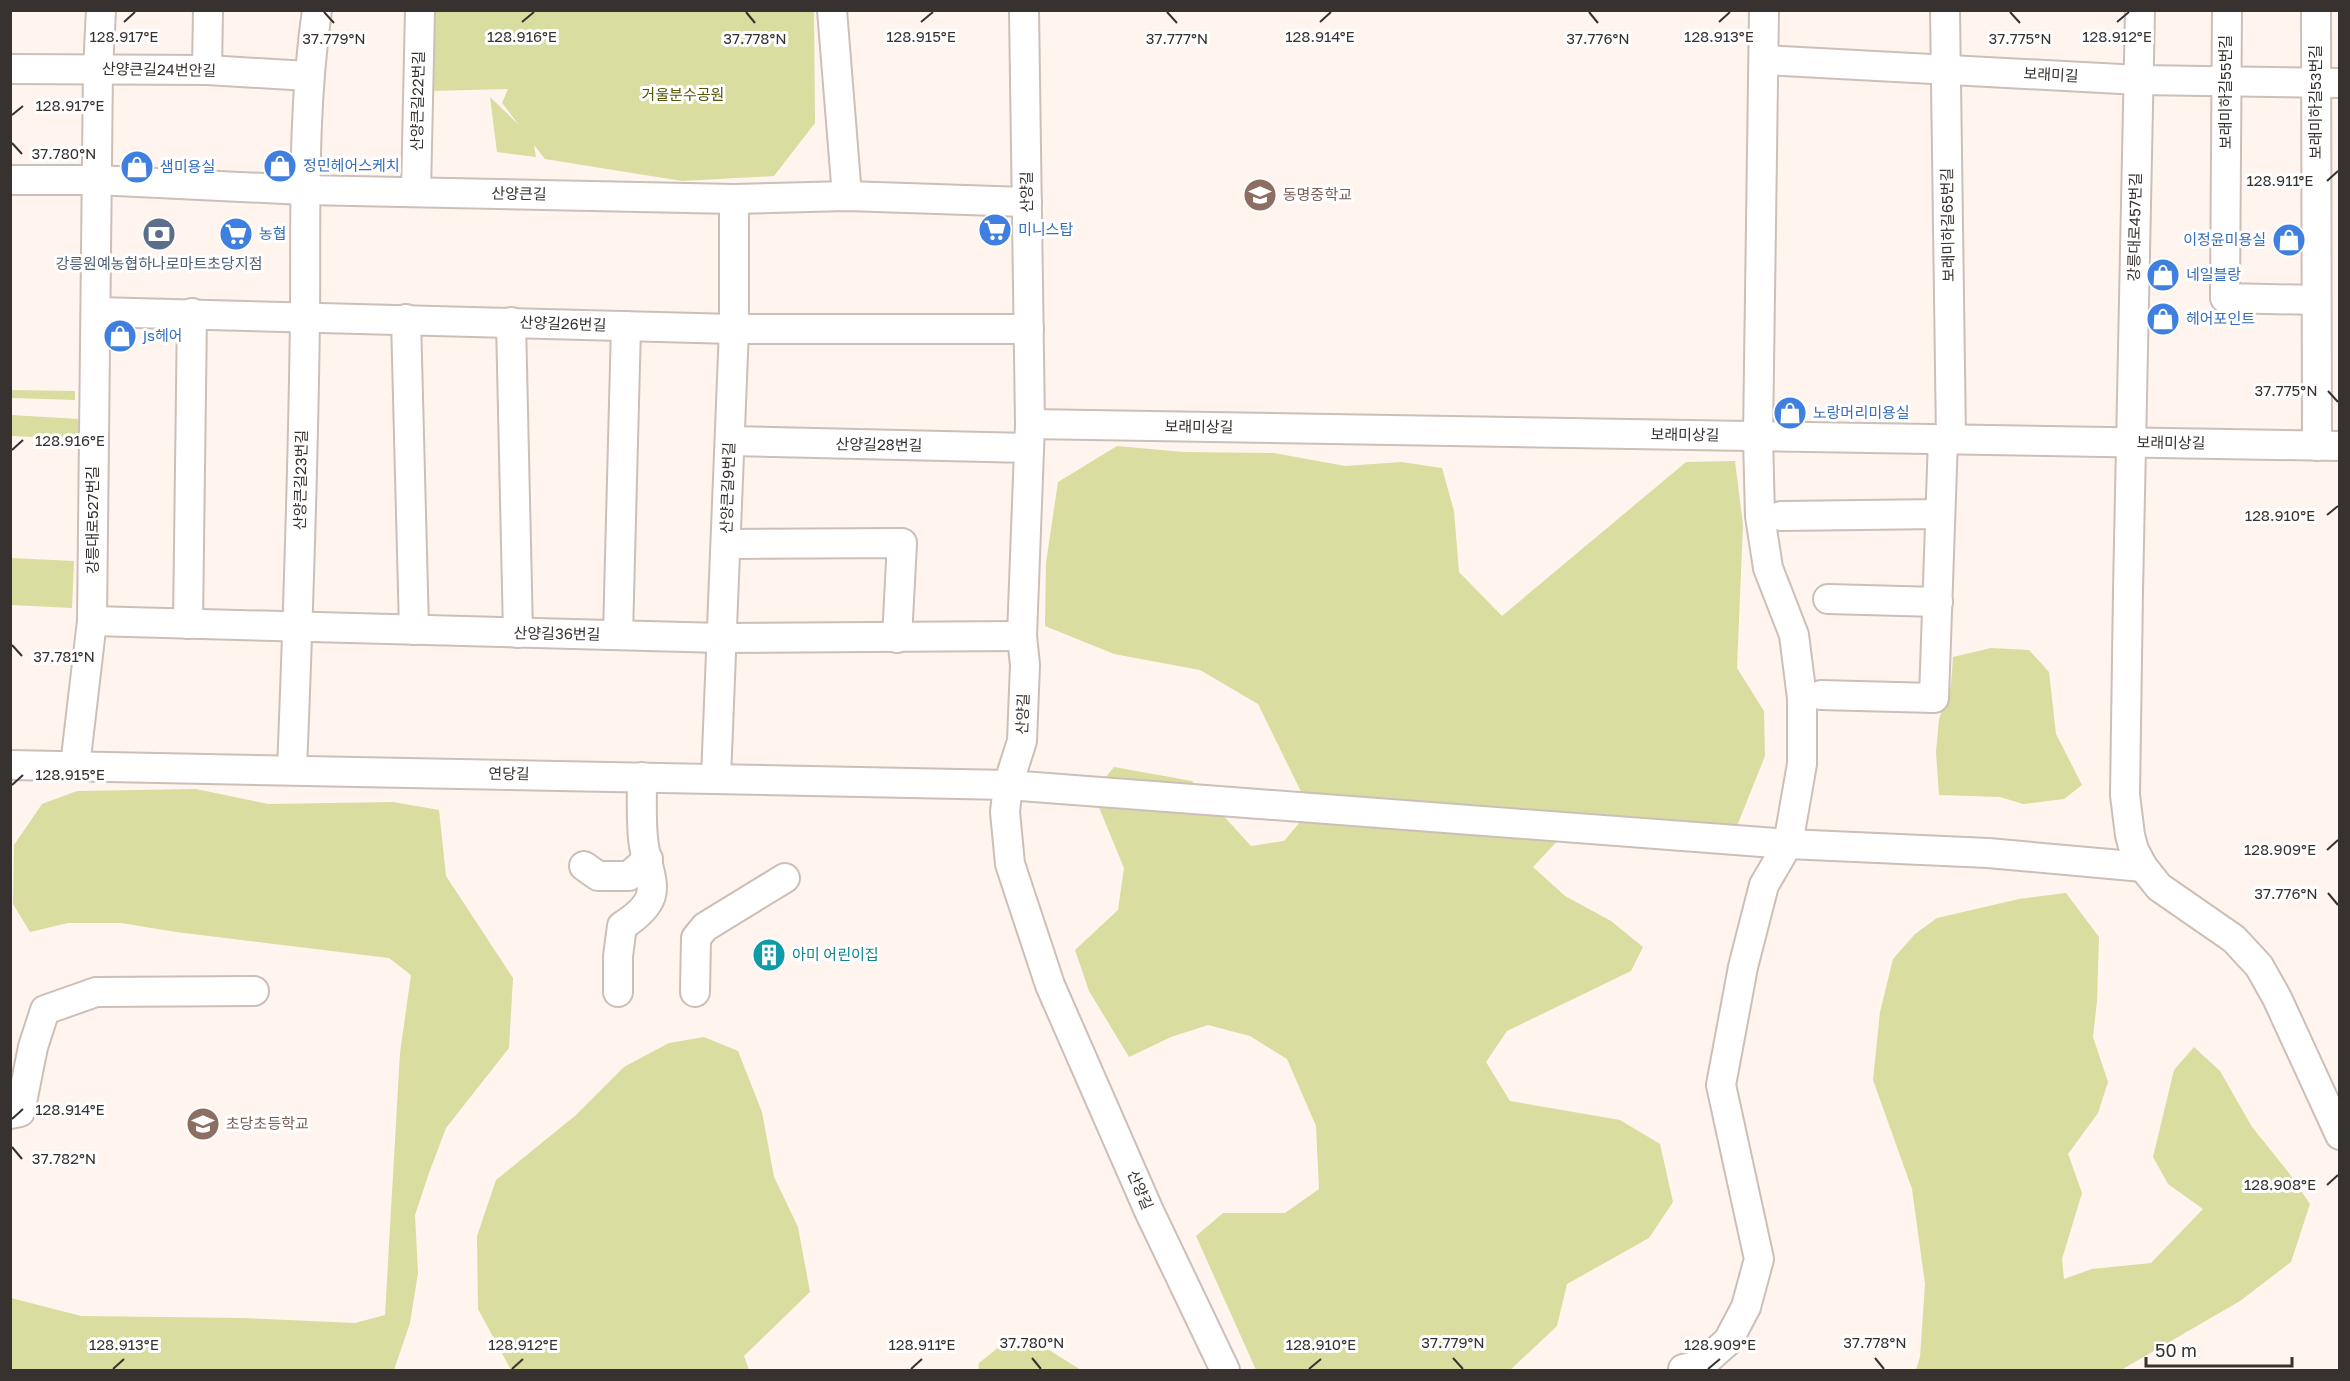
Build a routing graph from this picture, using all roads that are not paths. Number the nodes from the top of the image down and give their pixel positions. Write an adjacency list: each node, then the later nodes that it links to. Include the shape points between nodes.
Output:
1 (101, 10): 14 (street, 강릉대로527번길)
2 (208, 10): 15 (street)
3 (317, 10): 17 (street, 산양큰길23번길)
4 (420, 10): 24 (street, 산양큰길22번길)
5 (832, 10): 25 (street)
6 (1024, 10): 27 (street, 산양길)
7 (1764, 10): 12 (street)
8 (1945, 10): 16 (street, 보래미하길65번길)
9 (2140, 10): 18 (street, 강릉대로457번길)
10 (2227, 10): 19 (street, 보래미하길55번길)
11 (2316, 10): 20 (street, 보래미하길53번길)
12 (1764, 60): 16 (street, 보래미길); 38 (street)
13 (10, 69): 14 (street, 산양큰길24번안길)
14 (98, 69): 15 (street, 산양큰길24번안길); 22 (street, 강릉대로527번길)
15 (207, 70): 17 (street, 산양큰길24번안길)
16 (1946, 70): 18 (street, 보래미길); 39 (street, 보래미하길65번길)
17 (308, 76): 23 (street, 산양큰길23번길)
18 (2139, 80): 19 (street, 보래미길); 41 (street, 강릉대로457번길)
19 (2226, 81): 20 (street, 보래미길); 28 (street, 보래미하길55번길, via 2225,298)
20 (2328, 82): 28 (street, 보래미하길53번길)
21 (10, 180): 22 (street, 산양큰길)
22 (96, 180): 23 (street, 산양큰길); 29 (street, 강릉대로527번길)
23 (304, 189): 24 (street, 산양큰길); 31 (street, 산양큰길23번길)
24 (416, 191): 26 (street, 산양큰길)
25 (847, 196): 26 (street, 산양큰길); 27 (street, 산양큰길)
26 (734, 199): 35 (street, 산양큰길9번길)
27 (1027, 202): 36 (street, 산양길)
28 (2316, 300): 42 (street, 보래미하길53번길)
29 (97, 312): 30 (street, 산양길26번길); 48 (street, 강릉대로527번길)
30 (192, 313): 31 (street, 산양길26번길); 49 (street)
31 (305, 316): 32 (street, 산양길26번길); 50 (street, 산양큰길23번길)
32 (406, 320): 33 (street, 산양길26번길); 51 (street)
33 (512, 322): 34 (street, 산양길26번길); 52 (street)
34 (626, 326): 35 (street, 산양길26번길); 53 (street)
35 (734, 329): 36 (street, 산양길26번길); 40 (street, 산양큰길9번길)
36 (1029, 329): 37 (street, 산양길)
37 (1029, 436): 38 (street, 보래미상길); 40 (street, 산양길28번길); 54 (street, 산양길)
38 (1758, 436): 39 (street, 보래미상길); 64 (street, via 1760,516 1768,568 1794,634 1802,698 1802,764)
39 (1947, 440): 41 (street, 보래미상길); 43 (street, 보래미하길65번길)
40 (730, 441): 45 (street, 산양큰길9번길)
41 (2130, 443): 42 (street, 보래미상길); 67 (street, 강릉대로457번길, via 2125,795 2134,850)
42 (2328, 446)
43 (1940, 514): 44 (street); 47 (street, 보래미하길65번길)
44 (1781, 516)
45 (726, 544): 55 (street, 산양큰길9번길); 56 (street, via 902,543)
46 (1828, 599): 47 (street)
47 (1938, 602): 57 (street, 보래미하길65번길, via 1935,698)
48 (93, 621): 49 (street, 산양길36번길); 58 (street, 강릉대로527번길)
49 (188, 624): 50 (street, 산양길36번길)
50 (297, 627): 51 (street, 산양길36번길); 60 (street, 산양큰길23번길)
51 (414, 630): 52 (street, 산양길36번길)
52 (519, 633): 53 (street, 산양길36번길)
53 (618, 635): 55 (street, 산양길36번길)
54 (1022, 636): 56 (street, 산양길36번길); 63 (street, 산양길, via 1022,741)
55 (722, 638): 56 (street, 산양길36번길); 62 (street, 산양큰길9번길)
56 (897, 638)
57 (1821, 696)
58 (76, 753): 59 (street, 연당길); 60 (street, 연당길)
59 (10, 765)
60 (292, 770): 61 (street, 연당길)
61 (642, 777): 62 (street, 연당길); 65 (street, via 643,839)
62 (716, 778): 63 (street, 연당길)
63 (1008, 785): 64 (street, 연당길); 75 (street, 산양길, via 1005,812 1010,864 1050,985 1149,1211)
64 (1788, 844): 67 (street, 연당길, via 1989,853); 74 (street, via 1764,885 1743,967 1721,1085 1759,1259 1746,1307 1728,1341 1702,1364)
65 (648, 859): 66 (street, via 629,876 598,876); 70 (street, via 654,884 643,913 622,926)
66 (584, 866)
67 (2144, 867): 73 (street, 강릉대로457번길, via 2159,886 2234,939 2259,966)
68 (785, 878): 71 (street, via 705,927 696,938)
69 (254, 991): 72 (street, via 96,992 45,1010 20,1112)
70 (618, 992)
71 (695, 992)
72 (10, 1114)
73 (2340, 1136)
74 (1683, 1369)
75 (1225, 1371)

